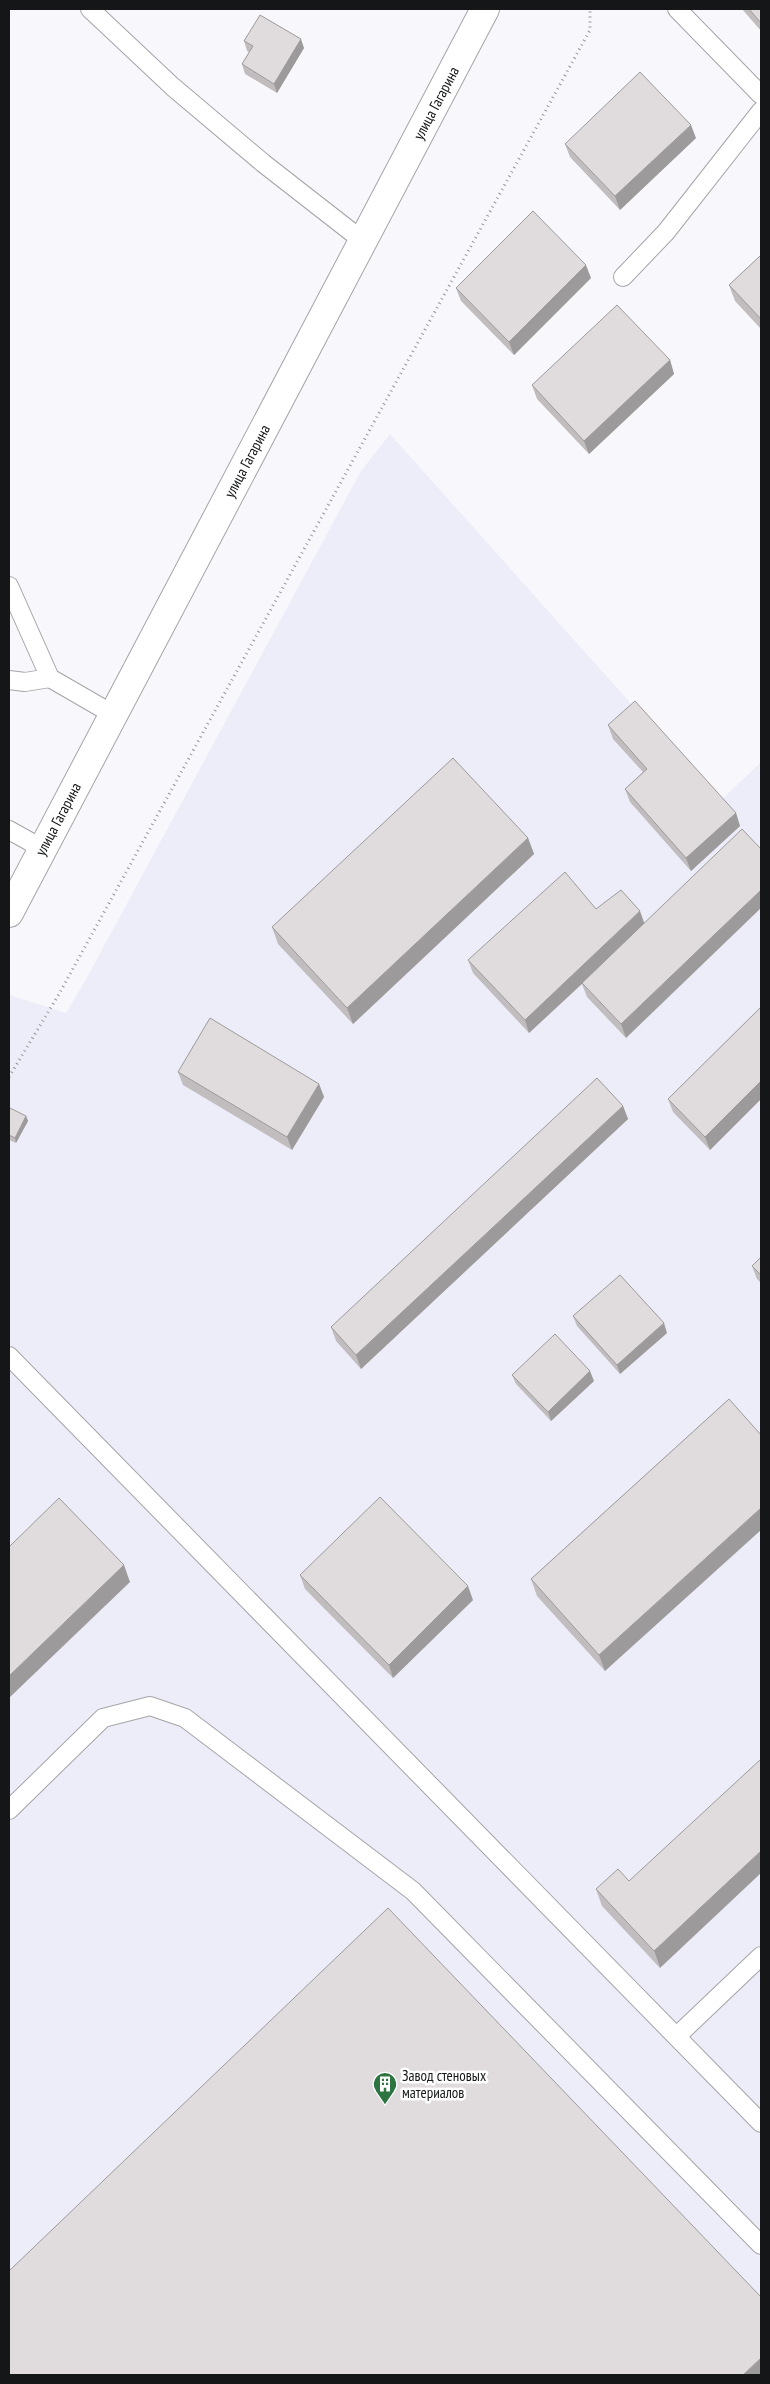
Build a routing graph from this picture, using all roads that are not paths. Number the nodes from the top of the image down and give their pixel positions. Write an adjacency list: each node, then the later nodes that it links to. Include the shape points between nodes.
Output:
1 (90, 9): 6 (lane, via 173,87)
2 (485, 9): 6 (main road, улица Гагарина)
3 (677, 9): 4 (lane)
4 (761, 95)
5 (761, 111): 7 (lane, via 666,232)
6 (363, 241): 11 (main road, улица Гагарина)
7 (623, 277)
8 (9, 586): 9 (lane)
9 (50, 678): 10 (lane, via 25,682); 11 (lane)
10 (9, 680)
11 (114, 715): 13 (main road, улица Гагарина)
12 (9, 830): 13 (lane)
13 (43, 849): 14 (main road, улица Гагарина)
14 (9, 913)
15 (9, 1356): 18 (lane)
16 (9, 1810): 20 (lane, via 103,1718 150,1706 185,1718 413,1891)
17 (761, 1956): 18 (lane)
18 (677, 2036): 19 (lane)
19 (761, 2122)
20 (761, 2245)

